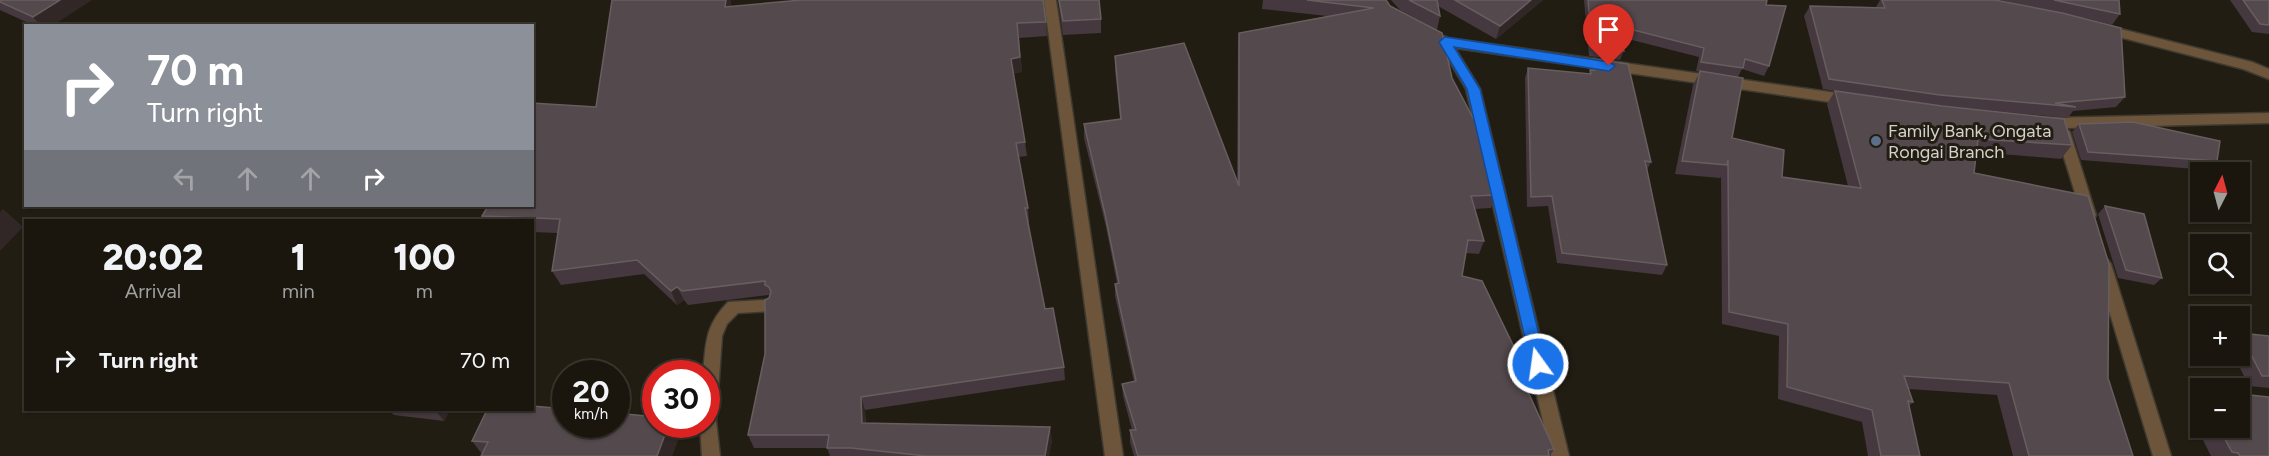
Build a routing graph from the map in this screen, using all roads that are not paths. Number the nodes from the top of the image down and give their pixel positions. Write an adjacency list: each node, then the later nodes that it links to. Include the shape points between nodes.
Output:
1 (1050, 0): 14 (street)
2 (2089, 25): 5 (street)
3 (1416, 28): 4 (street)
4 (1445, 42): 6 (street); 15 (street, via 1473,89)
5 (2269, 74)
6 (1864, 102)
7 (2269, 118): 9 (street)
8 (2038, 122): 9 (street)
9 (2061, 124): 10 (street)
10 (2092, 227)
11 (2099, 250): 16 (street)
12 (766, 306): 13 (street, via 734,307 721,320 714,336 708,422)
13 (711, 456)
14 (1114, 456)
15 (1560, 456)
16 (2162, 456)

